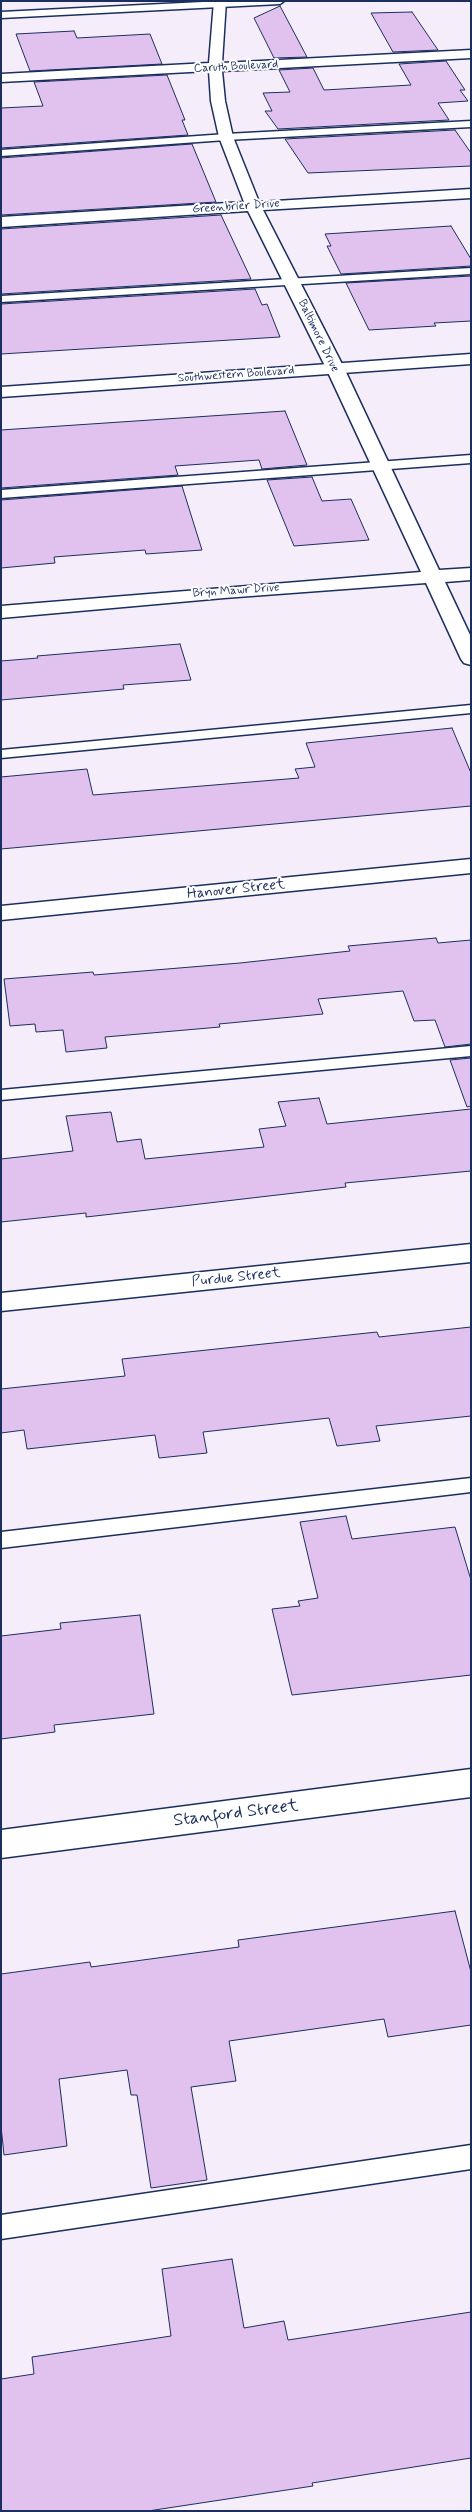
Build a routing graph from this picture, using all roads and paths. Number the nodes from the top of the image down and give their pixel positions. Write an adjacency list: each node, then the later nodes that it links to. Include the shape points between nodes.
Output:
1 (280, 1): 2 (lane)
2 (220, 3): 3 (lane); 5 (street, Baltimore Drive)
3 (1, 15)
4 (471, 54): 5 (street, Caruth Boulevard)
5 (215, 68): 6 (street, Caruth Boulevard); 8 (street, Baltimore Drive)
6 (1, 78)
7 (471, 124): 8 (lane)
8 (226, 137): 9 (lane); 11 (street, Baltimore Drive)
9 (1, 153)
10 (471, 193): 11 (street, Greenbrier Drive)
11 (253, 206): 12 (street, Greenbrier Drive); 14 (street, Baltimore Drive)
12 (1, 222)
13 (471, 271): 14 (lane)
14 (292, 282): 15 (lane); 17 (street, Baltimore Drive)
15 (1, 299)
16 (471, 359): 17 (street, Southwestern Boulevard)
17 (334, 368): 18 (street, Southwestern Boulevard); 20 (street, Baltimore Drive)
18 (1, 392)
19 (471, 458): 20 (lane)
20 (379, 465): 21 (lane); 23 (street, Baltimore Drive)
21 (1, 494)
22 (471, 574): 23 (street, Bryn Mawr Drive)
23 (432, 577): 24 (street, Bryn Mawr Drive); 25 (street, Baltimore Drive)
24 (1, 612)
25 (471, 659)
26 (471, 709): 27 (lane)
27 (1, 754)
28 (471, 866): 29 (street, Hanover Street)
29 (1, 913)
30 (471, 1051): 31 (lane)
31 (1, 1095)
32 (471, 1253): 33 (street, Purdue Street)
33 (1, 1302)
34 (471, 1485): 35 (lane)
35 (1, 1540)
36 (471, 1783): 37 (street, Stanford Street)
37 (1, 1844)
38 (471, 2157): 39 (lane)
39 (1, 2227)

